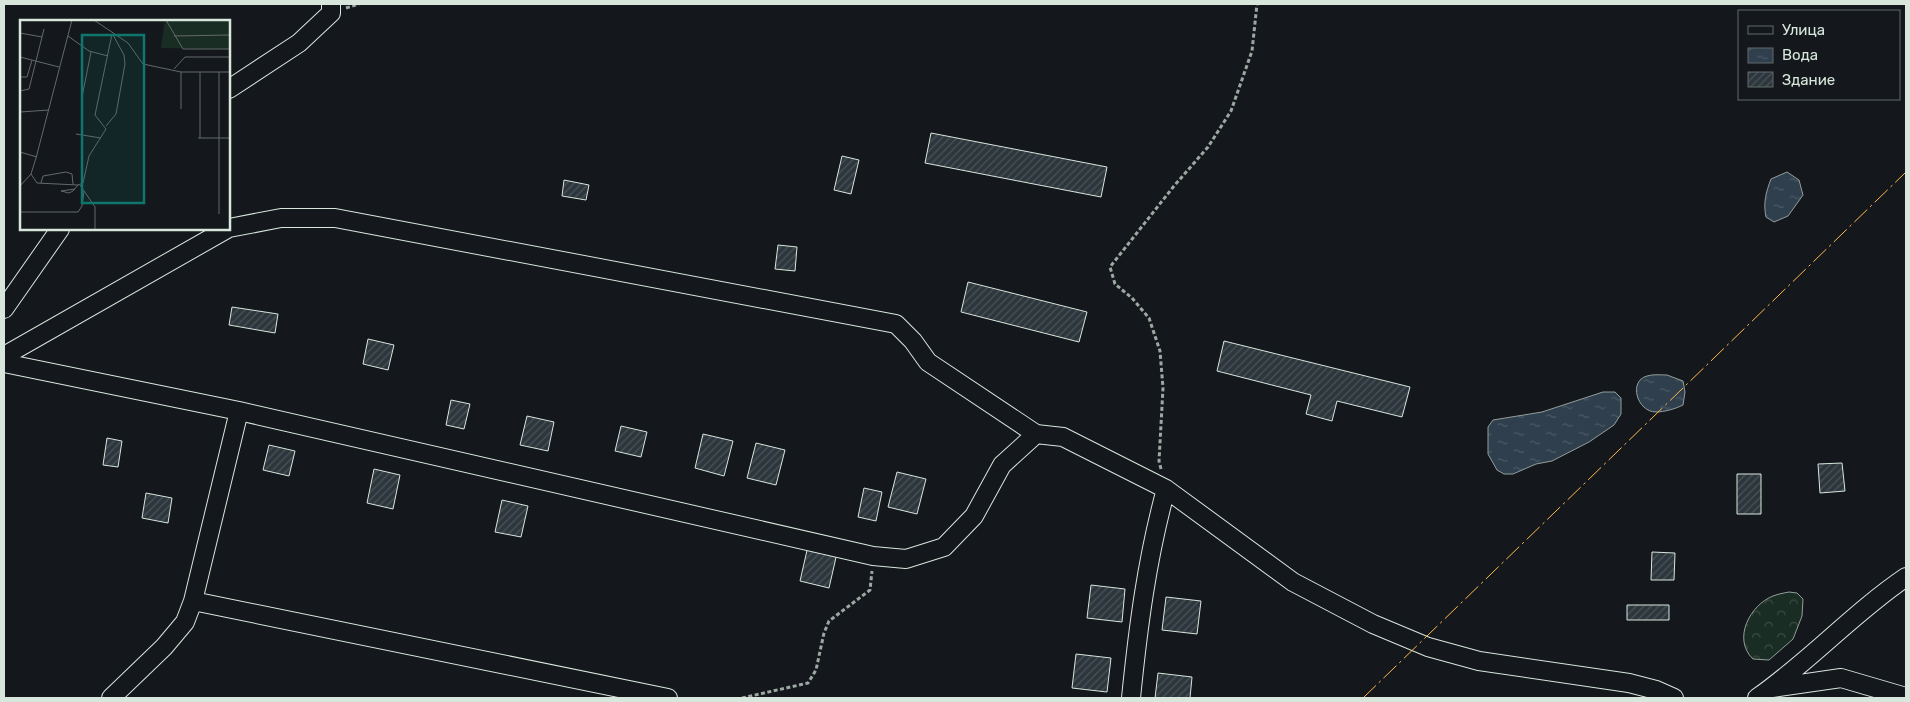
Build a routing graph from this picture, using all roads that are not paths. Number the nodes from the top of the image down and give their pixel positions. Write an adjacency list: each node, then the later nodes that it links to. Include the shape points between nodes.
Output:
1 (331, 8): 2 (street, via 299,44)
2 (230, 89)
3 (230, 229): 10 (street, via 281,218 335,218 896,324 928,362)
4 (59, 230): 6 (street)
5 (226, 230): 7 (street)
6 (4, 309)
7 (4, 356)
8 (4, 363): 9 (street)
9 (239, 411): 10 (street, via 873,556 906,559 944,547 974,516 1002,465); 13 (street)
10 (1036, 434): 11 (street, via 1063,437)
11 (1166, 489): 18 (street, via 1138,620); 19 (street, via 1293,582 1373,624 1428,647 1480,661 1629,683)
12 (1906, 577): 14 (street, via 1881,594)
13 (193, 601): 16 (street, via 184,622 164,647); 17 (street)
14 (1765, 693): 15 (street, via 1841,678)
15 (1906, 697)
16 (111, 698)
17 (668, 698)
18 (1131, 698)
19 (1674, 698)

